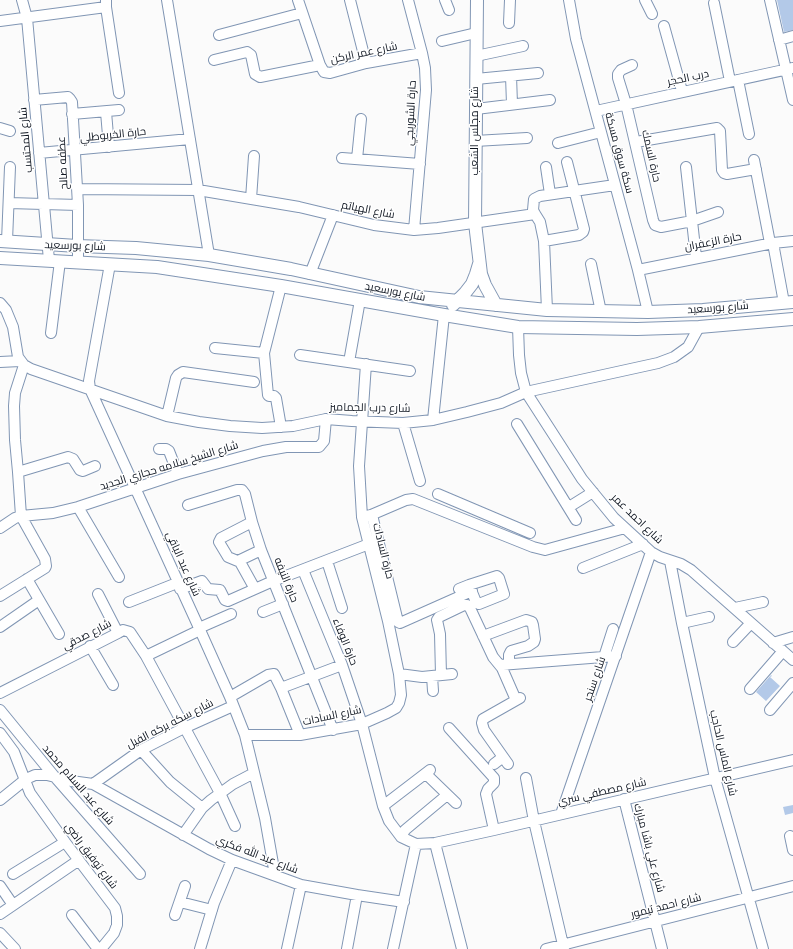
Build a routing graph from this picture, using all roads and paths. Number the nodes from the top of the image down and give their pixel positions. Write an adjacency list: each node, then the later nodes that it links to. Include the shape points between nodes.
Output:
1 (22, 0): 17 (street, شارع المحتسب)
2 (167, 0): 54 (street)
3 (298, 0): 15 (street)
4 (350, 0): 30 (street)
5 (408, 0): 27 (street, حارة الشوربجي)
6 (445, 0): 14 (street)
7 (477, 0): 21 (main road, شارع مجلس الشعب)
8 (510, 0): 19 (street)
9 (569, 0): 47 (street, سكة سوق مسكة, via 576,39)
10 (645, 0): 16 (street)
11 (770, 0): 24 (street)
12 (106, 3): 17 (street); 39 (street)
13 (714, 3): 37 (street)
14 (449, 10)
15 (302, 13): 22 (street); 31 (street)
16 (652, 14)
17 (27, 18): 18 (street); 40 (street, شارع المحتسب)
18 (0, 21)
19 (509, 24)
20 (664, 26): 38 (street)
21 (476, 33): 25 (street); 28 (main road, شارع مجلس الشعب)
22 (219, 35)
23 (793, 36): 24 (street)
24 (779, 40): 33 (street)
25 (442, 41)
26 (523, 46): 28 (street)
27 (422, 53): 30 (street, شارع عمر الركن); 65 (street, حارة الشوربجي, via 426,90)
28 (476, 56): 36 (main road, شارع مجلس الشعب)
29 (214, 60): 31 (street, شارع عمر الركن, via 247,52 251,55 256,74 260,77)
30 (366, 63): 31 (street, شارع عمر الركن, via 327,73)
31 (320, 65)
32 (632, 65): 44 (street, حارة السمك, via 618,74)
33 (789, 69): 37 (street, درب الحجر); 42 (street)
34 (538, 73): 35 (street)
35 (511, 76): 36 (street); 43 (street)
36 (476, 79): 45 (main road, شارع مجلس الشعب)
37 (734, 81): 38 (street, درب الحجر); 52 (street)
38 (682, 91): 44 (street, درب الحجر)
39 (119, 93)
40 (34, 100): 49 (street, عطفه صالح, via 68,97 72,102); 60 (street, شارع المحتسب)
41 (550, 100): 43 (street)
42 (793, 100)
43 (512, 104): 45 (street)
44 (626, 104): 47 (street, درب الحجر); 56 (street, حارة السمك)
45 (476, 109): 55 (main road, شارع مجلس الشعب)
46 (120, 110): 48 (street)
47 (596, 111): 51 (street, سكة سوق مسكة)
48 (106, 112): 49 (street); 58 (street)
49 (72, 114): 59 (street, عطفه صالح)
50 (361, 119): 63 (street)
51 (601, 132): 57 (street); 69 (street, سكة سوق مسكة)
52 (750, 134)
53 (527, 138): 55 (street)
54 (190, 139): 58 (street, حارة الخربوطلي); 71 (street)
55 (475, 141): 82 (main road, شارع مجلس الشعب)
56 (636, 142): 81 (street, حارة السمك, via 655,225 661,227); 87 (street, via 717,128 720,131 724,173 755,164)
57 (558, 143)
58 (109, 147): 59 (street, حارة الخربوطلي)
59 (75, 151): 60 (street, حارة الخربوطلي); 70 (street, عطفه صالح)
60 (39, 153): 76 (street, شارع المحتسب)
61 (254, 156): 74 (street)
62 (342, 158): 63 (street)
63 (357, 159): 65 (street)
64 (567, 162): 72 (street)
65 (420, 164): 83 (street, حارة الشوربجي)
66 (10, 166): 75 (street)
67 (546, 167): 73 (street)
68 (686, 167): 81 (street)
69 (615, 184): 72 (street); 98 (street, سكة سوق مسكة)
70 (77, 189): 71 (street, شارع الهياتم); 77 (street, عطفه صالح)
71 (198, 190): 74 (street, شارع الهياتم); 90 (street)
72 (574, 191): 73 (street); 85 (street, via 583,232 579,235)
73 (550, 194): 79 (street, via 534,199)
74 (251, 199): 80 (street, شارع الهياتم)
75 (8, 204): 76 (street); 84 (street)
76 (43, 204): 77 (street); 88 (street, شارع المحتسب)
77 (78, 205): 89 (street, عطفه صالح)
78 (718, 212): 81 (street)
79 (534, 214): 82 (street, شارع الهياتم); 85 (street, via 540,222)
80 (333, 215): 83 (street, شارع الهياتم, via 374,225); 99 (street)
81 (692, 220): 91 (street)
82 (475, 223): 83 (street, شارع الهياتم); 95 (main road, شارع مجلس الشعب)
83 (414, 230)
84 (4, 241): 88 (main road, شارع بورسعيد)
85 (544, 241): 106 (street)
86 (793, 241): 87 (street, حارة الزعفران)
87 (771, 243): 91 (street, حارة الزعفران); 104 (street)
88 (48, 245): 89 (main road, شارع بورسعيد); 93 (street, شارع المحتسب)
89 (77, 246): 90 (main road, شارع بورسعيد, via 136,248); 94 (street, عطفه صالح)
90 (209, 255): 99 (main road, شارع بورسعيد)
91 (696, 257): 98 (street, حارة الزعفران)
92 (0, 258): 93 (main road, شارع بورسعيد)
93 (54, 260): 94 (main road, شارع بورسعيد); 113 (street, شارع المحتسب)
94 (78, 262): 96 (main road, شارع بورسعيد)
95 (479, 263): 102 (main road, شارع مجلس الشعب, via 472,284); 105 (main road, شارع مجلس الشعب, via 484,285)
96 (110, 264): 100 (main road, شارع بورسعيد, via 157,267); 123 (street, شارع عبد الباقي, via 89,382)
97 (591, 264): 107 (street)
98 (638, 270): 108 (street, سكة سوق مسكة)
99 (310, 274): 102 (main road, شارع بورسعيد, via 397,293)
100 (281, 286): 101 (main road, شارع بورسعيد); 115 (street)
101 (360, 300): 109 (main road, شارع بورسعيد); 118 (street)
102 (457, 301): 105 (main road, شارع بورسعيد); 109 (main road, شارع مجلس الشعب)
103 (0, 303): 119 (street, via 13,327 16,352)
104 (788, 303): 108 (main road, شارع بورسعيد)
105 (496, 305): 106 (main road, شارع بورسعيد)
106 (547, 310): 107 (main road, شارع بورسعيد)
107 (601, 312): 108 (main road, شارع بورسعيد)
108 (648, 312)
109 (444, 315): 111 (main road, شارع بورسعيد); 127 (street)
110 (793, 319): 112 (main road, شارع بورسعيد)
111 (518, 327): 112 (main road, شارع بورسعيد); 124 (street, شارع احمد عمر, via 521,374)
112 (699, 328): 124 (street, شارع درب الجماميز, via 688,347 658,364)
113 (51, 333)
114 (215, 348): 115 (street)
115 (264, 353): 131 (street, via 268,394 276,398)
116 (300, 355): 118 (street)
117 (0, 362): 119 (street)
118 (349, 362): 120 (street)
119 (22, 363): 123 (street, شارع درب الجماميز, via 31,369); 134 (street, via 14,406)
120 (366, 364): 121 (street); 128 (street, حارة السادات)
121 (410, 370)
122 (254, 382): 125 (street, via 183,372 176,378)
123 (90, 389): 125 (street, شارع درب الجماميز); 137 (street, شارع عبد الباقي)
124 (526, 392): 127 (street, شارع درب الجماميز, via 500,403); 138 (street, شارع احمد عمر)
125 (167, 416): 131 (street, شارع درب الجماميز, via 230,426)
126 (326, 419): 128 (street, شارع درب الجماميز); 131 (street, شارع درب الجماميز); 135 (street, شارع الشيخ سلامه حجازي الجديد, via 324,442 319,447 286,447 263,451)
127 (433, 420): 129 (street, شارع درب الجماميز)
128 (362, 421): 129 (street, شارع درب الجماميز); 145 (street, حارة السادات, via 359,466)
129 (403, 423): 136 (street)
130 (517, 424): 143 (street)
131 (281, 427)
132 (159, 449): 135 (street, via 169,451)
133 (95, 466): 134 (street, via 80,470 73,459 68,457)
134 (18, 472): 144 (street)
135 (178, 474): 137 (street, شارع الشيخ سلامه حجازي الجديد)
136 (420, 481)
137 (136, 487): 142 (street, شارع الشيخ سلامه حجازي الجديد); 164 (street, شارع عبد الباقي)
138 (593, 492): 143 (street); 150 (street, شارع احمد عمر, via 614,518)
139 (438, 494): 140 (street)
140 (459, 503): 146 (street); 151 (street, via 527,531)
141 (188, 505): 148 (street, حارة النيفه, via 239,490 245,494)
142 (78, 507): 144 (street, شارع الشيخ سلامه حجازي الجديد, via 53,513); 161 (street)
143 (569, 507): 147 (street)
144 (21, 516): 149 (street, شارع الشيخ سلامه حجازي الجديد); 162 (street, via 45,559 46,566)
145 (367, 516): 146 (street, via 413,498); 152 (street, حارة السادات); 178 (street)
146 (455, 516): 151 (street)
147 (576, 520)
148 (252, 522): 154 (street, حارة النيفه); 156 (street, via 219,539 219,544 228,557)
149 (0, 528)
150 (626, 528): 151 (street, via 551,550 539,549); 153 (street, شارع احمد عمر)
151 (519, 541)
152 (369, 544): 157 (street); 178 (street, حارة السادات)
153 (643, 544): 155 (street, شارع احمد عمر); 159 (street)
154 (261, 550): 156 (street); 163 (street, حارة النيفه)
155 (651, 552): 158 (street, شارع احمد عمر); 193 (street, شارع سنجر)
156 (238, 561): 166 (street)
157 (327, 561): 160 (street); 173 (street)
158 (670, 561): 174 (street, شارع احمد عمر, via 691,570); 179 (street, شارع الماس الحاجب)
159 (583, 568)
160 (303, 570): 163 (street); 196 (street, حارة الوفاء)
161 (120, 576)
162 (27, 579): 168 (street); 169 (street)
163 (273, 581): 166 (street); 172 (street, حارة النيفه)
164 (179, 586): 166 (street, via 202,581 208,589 220,590 227,601); 170 (street); 182 (street, شارع عبد الباقي)
165 (470, 588): 178 (street, via 400,623)
166 (255, 589)
167 (98, 594): 184 (street)
168 (0, 596)
169 (39, 600): 181 (street); 185 (street)
170 (129, 602)
171 (763, 602): 174 (street)
172 (283, 604): 175 (street); 200 (street, حارة النيفه)
173 (342, 608)
174 (735, 608): 180 (street, شارع احمد عمر)
175 (263, 612)
176 (231, 614): 182 (street)
177 (708, 617): 179 (street)
178 (392, 620): 198 (street, حارة السادات)
179 (682, 623): 225 (street, شارع الماس الحاجب)
180 (751, 623): 188 (street); 189 (street, شارع احمد عمر)
181 (0, 627)
182 (199, 629): 192 (street); 209 (street, شارع عبد الباقي)
183 (613, 629): 194 (street)
184 (118, 633): 190 (street, شارع صدقي); 192 (street, شارع صدقي, via 123,630 130,632)
185 (59, 634)
186 (483, 636): 197 (street, via 493,657); 197 (street, via 526,620 532,622 534,642 511,651); 201 (street, via 467,605 439,617)
187 (793, 637): 189 (street)
188 (734, 642)
189 (773, 643): 191 (street, شارع احمد عمر)
190 (90, 646): 203 (street); 208 (street, شارع صدقي)
191 (782, 651): 195 (street, شارع احمد عمر); 206 (street)
192 (146, 656): 213 (street, شارع صدقي)
193 (616, 656): 194 (street); 235 (street, شارع سنجر)
194 (604, 657): 197 (street)
195 (793, 660)
196 (342, 665): 200 (street); 212 (street, حارة الوفاء)
197 (505, 665): 221 (street, via 518,699 483,719 484,730 506,760)
198 (399, 674): 201 (street); 204 (street, حارة السادات)
199 (452, 674): 201 (street)
200 (311, 676): 205 (street); 215 (street, حارة النيفه)
201 (437, 676): 207 (street)
202 (793, 683): 211 (street)
203 (113, 685)
204 (400, 685): 212 (street, شارع السادات, via 401,695 396,708)
205 (281, 688): 209 (street, شارع سكه بركه الفيل, via 276,676 272,674); 218 (street)
206 (750, 689)
207 (433, 691)
208 (0, 693)
209 (232, 702): 213 (street, شارع سكه بركه الفيل); 217 (street, شارع عبد الباقي)
210 (0, 710): 223 (street, شارع عبد السلام محمد)
211 (770, 710)
212 (362, 724): 215 (street, شارع السادات); 233 (street, حارة الوفاء)
213 (184, 728): 219 (street, شارع سكه بركه الفيل); 229 (street, شارع صدقي)
214 (449, 728): 238 (street, via 494,778 494,783 486,794)
215 (333, 730): 218 (street, شارع السادات)
216 (0, 733): 226 (street, شارع توفيق راضي, via 14,752)
217 (245, 735): 218 (street, شارع السادات); 222 (street, شارع عبد الباقي)
218 (300, 735)
219 (141, 750): 227 (street, شارع سكه بركه الفيل); 234 (street, via 170,782)
220 (793, 760): 225 (street, شارع مصطفي سري)
221 (494, 764)
222 (254, 773): 229 (street); 250 (street, شارع عبد الباقي)
223 (54, 776): 226 (street, via 35,775); 227 (street); 249 (street, شارع عبد السلام محمد)
224 (526, 778): 236 (street)
225 (715, 778): 230 (street, شارع مصطفي سري); 256 (street, شارع الماس الحاجب)
226 (26, 779): 231 (street); 242 (street, شارع توفيق راضي, via 30,793)
227 (93, 784): 239 (street, شارع عبد الله فكري)
228 (449, 792): 232 (street); 233 (street, via 426,769); 241 (street, via 405,830)
229 (220, 793): 234 (street); 237 (street, شارع صدقي)
230 (624, 799): 235 (street, شارع مصطفي سري); 264 (street, شارع علي باشا مبارك)
231 (0, 800)
232 (456, 804)
233 (384, 806): 241 (street, حارة الوفاء, via 389,821)
234 (202, 808): 239 (street)
235 (561, 814): 236 (street, شارع مصطفي سري)
236 (534, 821): 238 (street, شارع مصطفي سري); 266 (street)
237 (235, 826)
238 (494, 830): 243 (street, شارع مصطفي سري)
239 (183, 834): 247 (street, شارع عبد الله فكري)
240 (790, 836): 245 (street)
241 (401, 837): 244 (street)
242 (65, 842): 246 (street, شارع توفيق راضي); 248 (street)
243 (435, 843): 244 (street, شارع مصطفي سري); 273 (street)
244 (416, 844): 258 (street)
245 (793, 850)
246 (79, 860): 259 (street); 268 (street, شارع توفيق راضي, via 116,912 117,925 114,933)
247 (232, 860): 250 (street, شارع عبد الله فكري); 260 (street)
248 (13, 874)
249 (140, 874)
250 (275, 875): 251 (street, شارع عبد الله فكري)
251 (301, 885): 255 (street, شارع عبد الله فكري); 270 (street)
252 (0, 886): 259 (street)
253 (185, 886): 257 (street)
254 (793, 886): 256 (street, شارع احمد تيمور)
255 (357, 895): 258 (street, شارع عبد الله فكري); 271 (street)
256 (748, 897): 264 (street, شارع احمد تيمور); 276 (street, شارع الماس الحاجب)
257 (180, 902): 260 (street); 263 (street)
258 (404, 902): 272 (street)
259 (13, 905): 261 (street)
260 (212, 910): 269 (street)
261 (0, 914)
262 (72, 915): 268 (street)
263 (176, 915)
264 (656, 921): 266 (street, شارع احمد تيمور); 275 (street, شارع علي باشا مبارك)
265 (0, 933): 267 (street)
266 (564, 947): 274 (street, شارع احمد تيمور)
267 (15, 949)
268 (100, 949)
269 (200, 949)
270 (287, 949)
271 (347, 949)
272 (393, 949)
273 (462, 949)
274 (546, 949)
275 (662, 949)
276 (763, 949)

